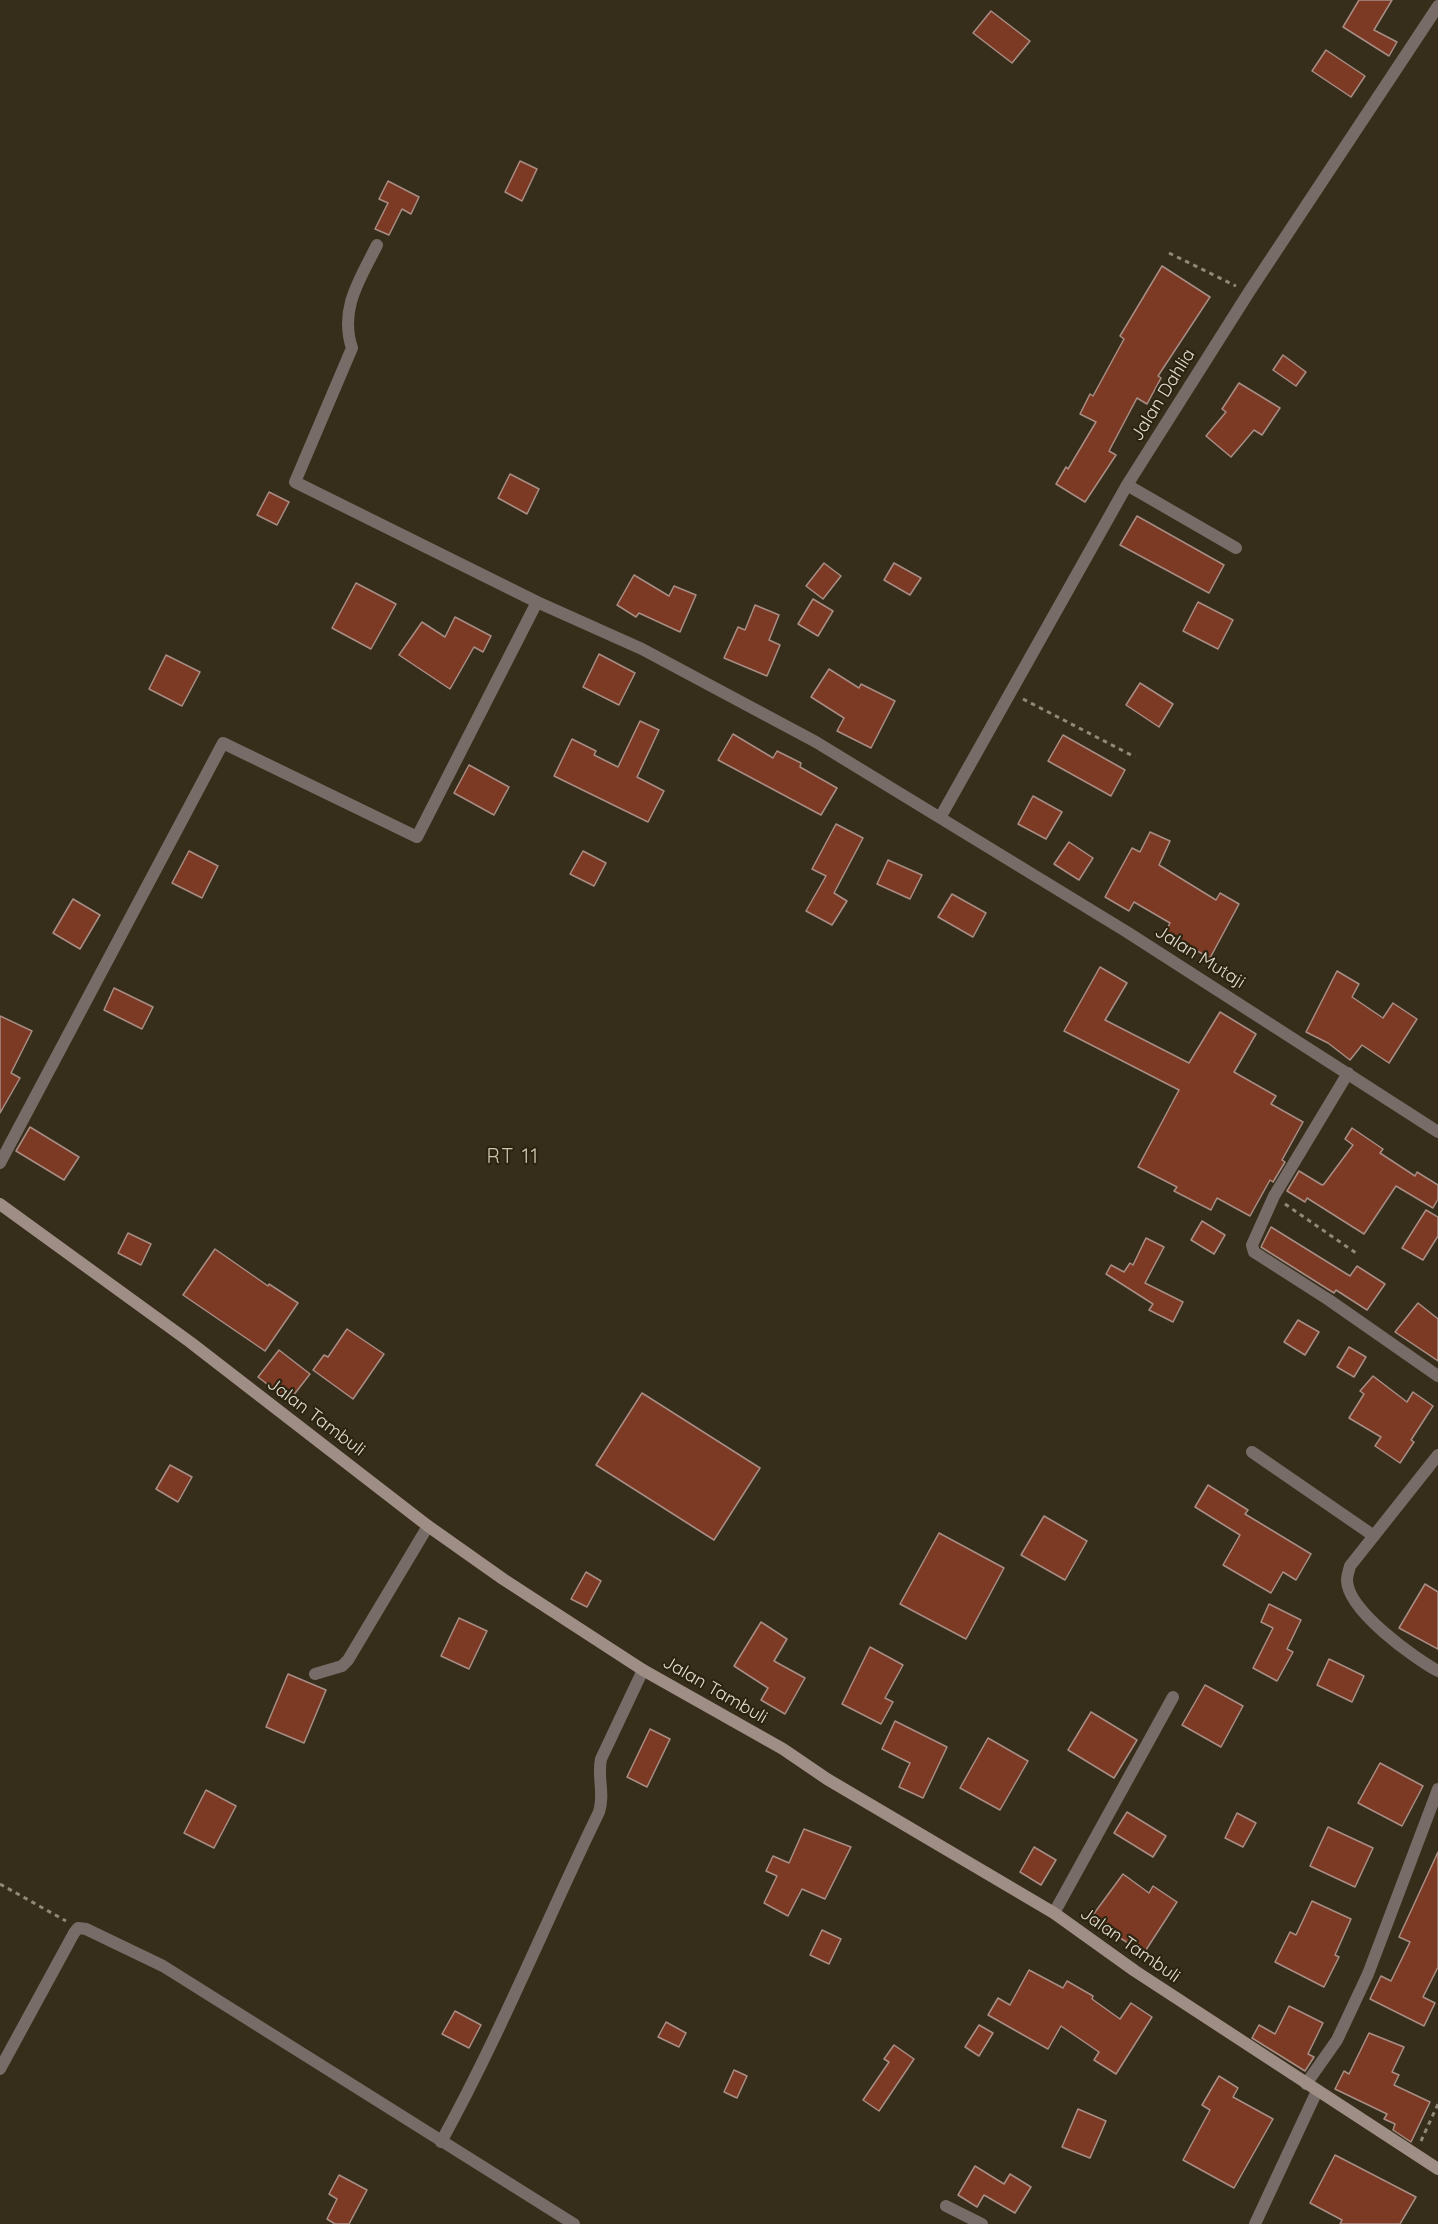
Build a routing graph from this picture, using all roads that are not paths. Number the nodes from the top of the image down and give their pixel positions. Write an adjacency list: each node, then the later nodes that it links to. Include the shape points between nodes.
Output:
1 (1438, 6): 3 (street, Jalan Dahlia)
2 (377, 245): 5 (street, Jalan Mutaji, via 348,302 351,348 295,482)
3 (1127, 485): 4 (street); 6 (street, Jalan Dahlia)
4 (1236, 548)
5 (537, 602): 6 (street, Jalan Mutaji, via 642,649 750,705); 9 (street, via 417,837 223,743)
6 (941, 816): 7 (street, Jalan Mutaji)
7 (1348, 1073): 8 (street, Jalan Mutaji); 11 (street, via 1274,1196 1252,1245 1254,1252)
8 (1438, 1132)
9 (0, 1163)
10 (0, 1204): 14 (street, Jalan Tambuli, via 190,1342)
11 (1438, 1376)
12 (1252, 1452): 15 (street)
13 (1438, 1455): 15 (street)
14 (428, 1526): 16 (street, Jalan Tambuli); 18 (street, via 348,1660 342,1666)
15 (1374, 1536): 17 (street, via 1350,1566 1349,1590 1390,1639)
16 (643, 1670): 22 (street, Jalan Tambuli, via 783,1749); 25 (street, via 601,1759 598,1771 603,1798 599,1812 478,2075)
17 (1438, 1671)
18 (315, 1674)
19 (1173, 1697): 22 (street)
20 (1438, 1789): 21 (street)
21 (1433, 1819): 24 (street, via 1368,1974)
22 (1054, 1913): 24 (street, Jalan Tambuli)
23 (0, 2069): 25 (street, via 78,1928 117,1942 163,1966)
24 (1312, 2087): 26 (street, Jalan Tambuli); 30 (street)
25 (441, 2142): 28 (street)
26 (1438, 2169)
27 (946, 2206): 29 (street)
28 (574, 2224)
29 (982, 2224)
30 (1255, 2224)

